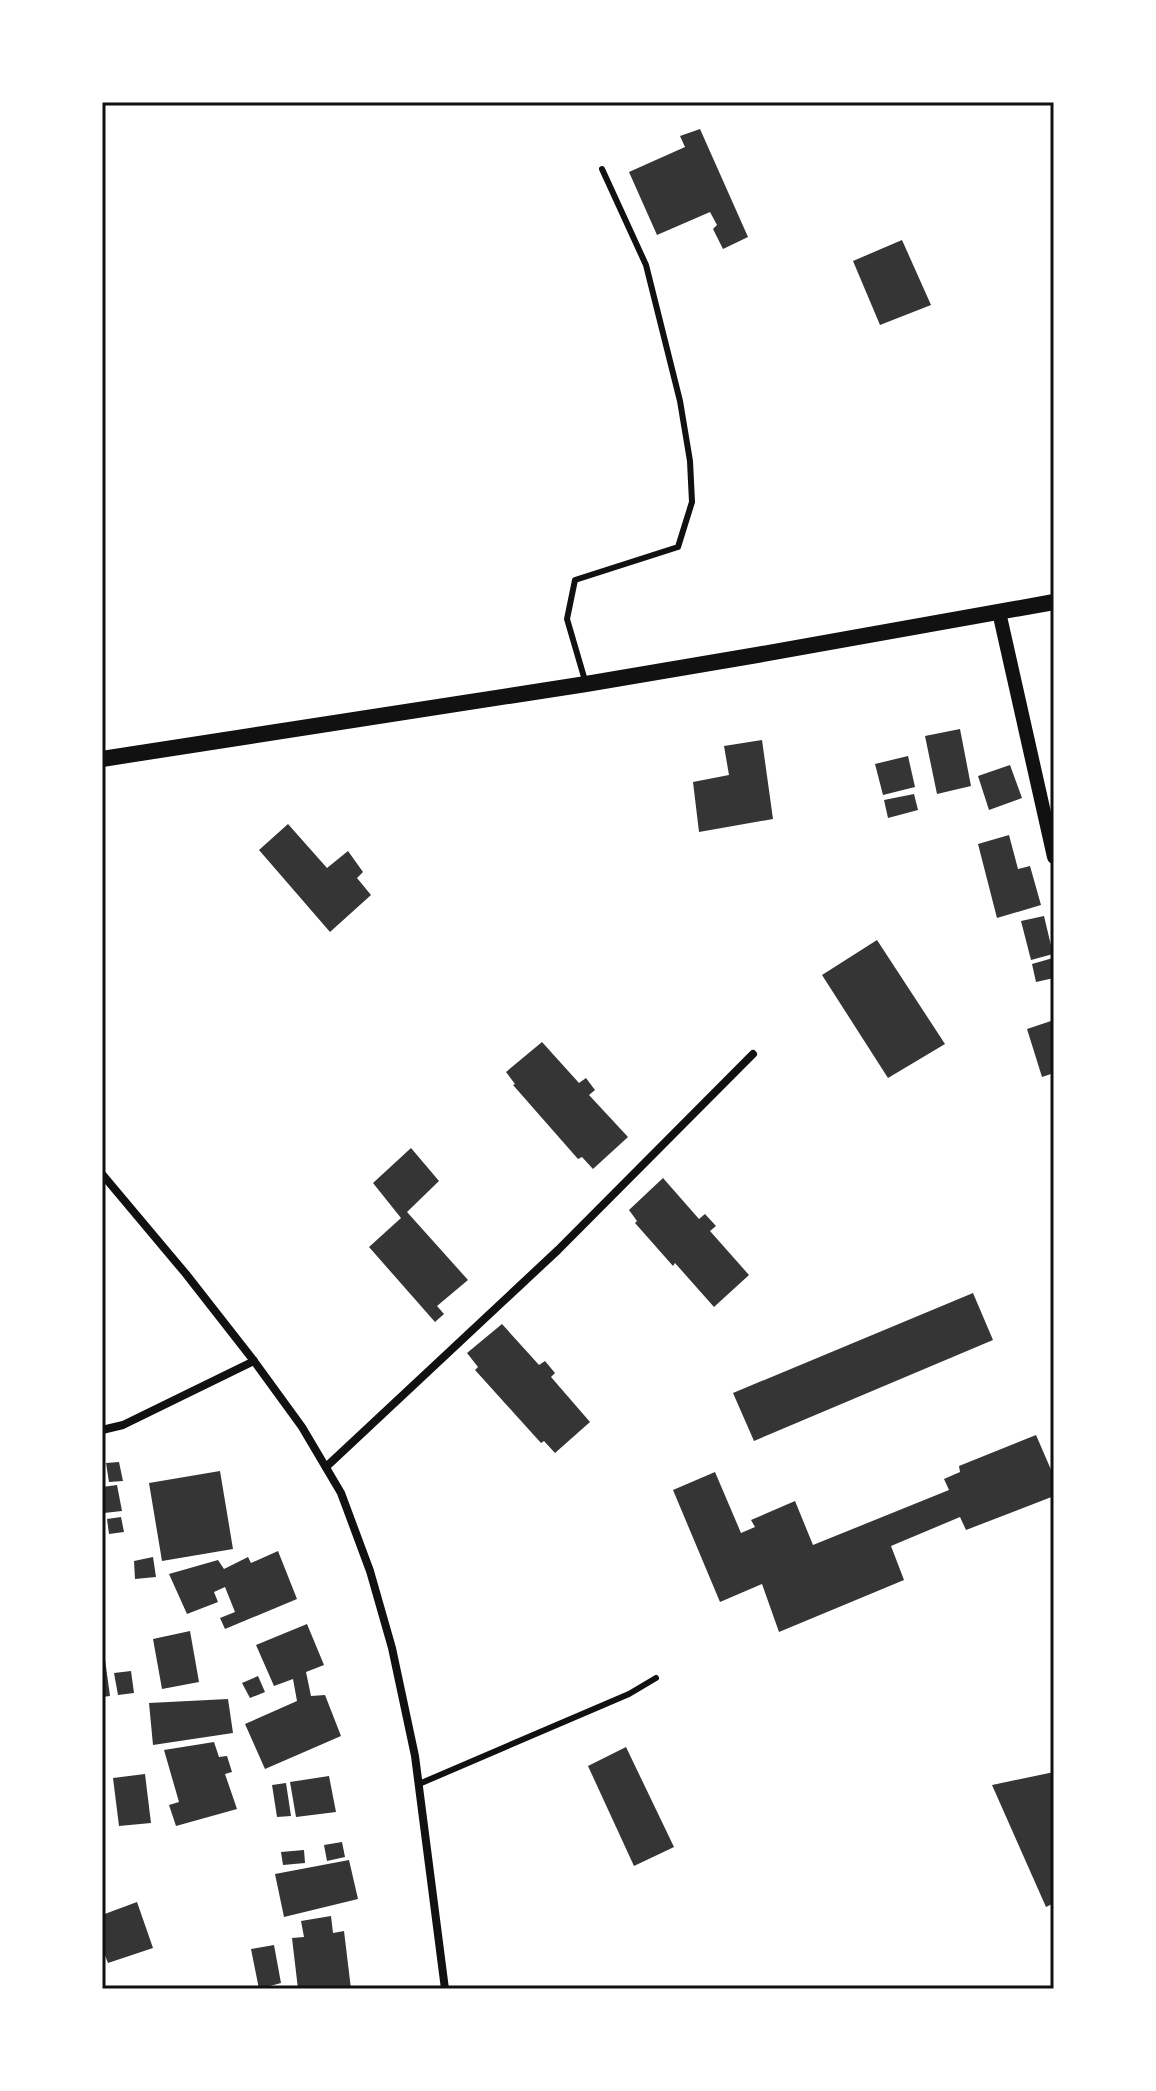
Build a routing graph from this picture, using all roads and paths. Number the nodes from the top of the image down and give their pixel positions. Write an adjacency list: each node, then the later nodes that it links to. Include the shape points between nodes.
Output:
1 (602, 169): 4 (lane, via 646,265 680,401 692,502 678,547 575,580 567,619)
2 (1054, 602): 3 (main road)
3 (999, 612): 4 (main road); 6 (street)
4 (586, 684): 5 (main road)
5 (102, 759)
6 (1054, 857)
7 (753, 1054): 11 (street, via 558,1250)
8 (102, 1174): 9 (street)
9 (254, 1361): 10 (street, via 123,1425); 11 (street)
10 (102, 1430)
11 (326, 1467): 13 (street, via 370,1571)
12 (656, 1678): 13 (lane)
13 (419, 1784): 14 (street)
14 (445, 1989)

